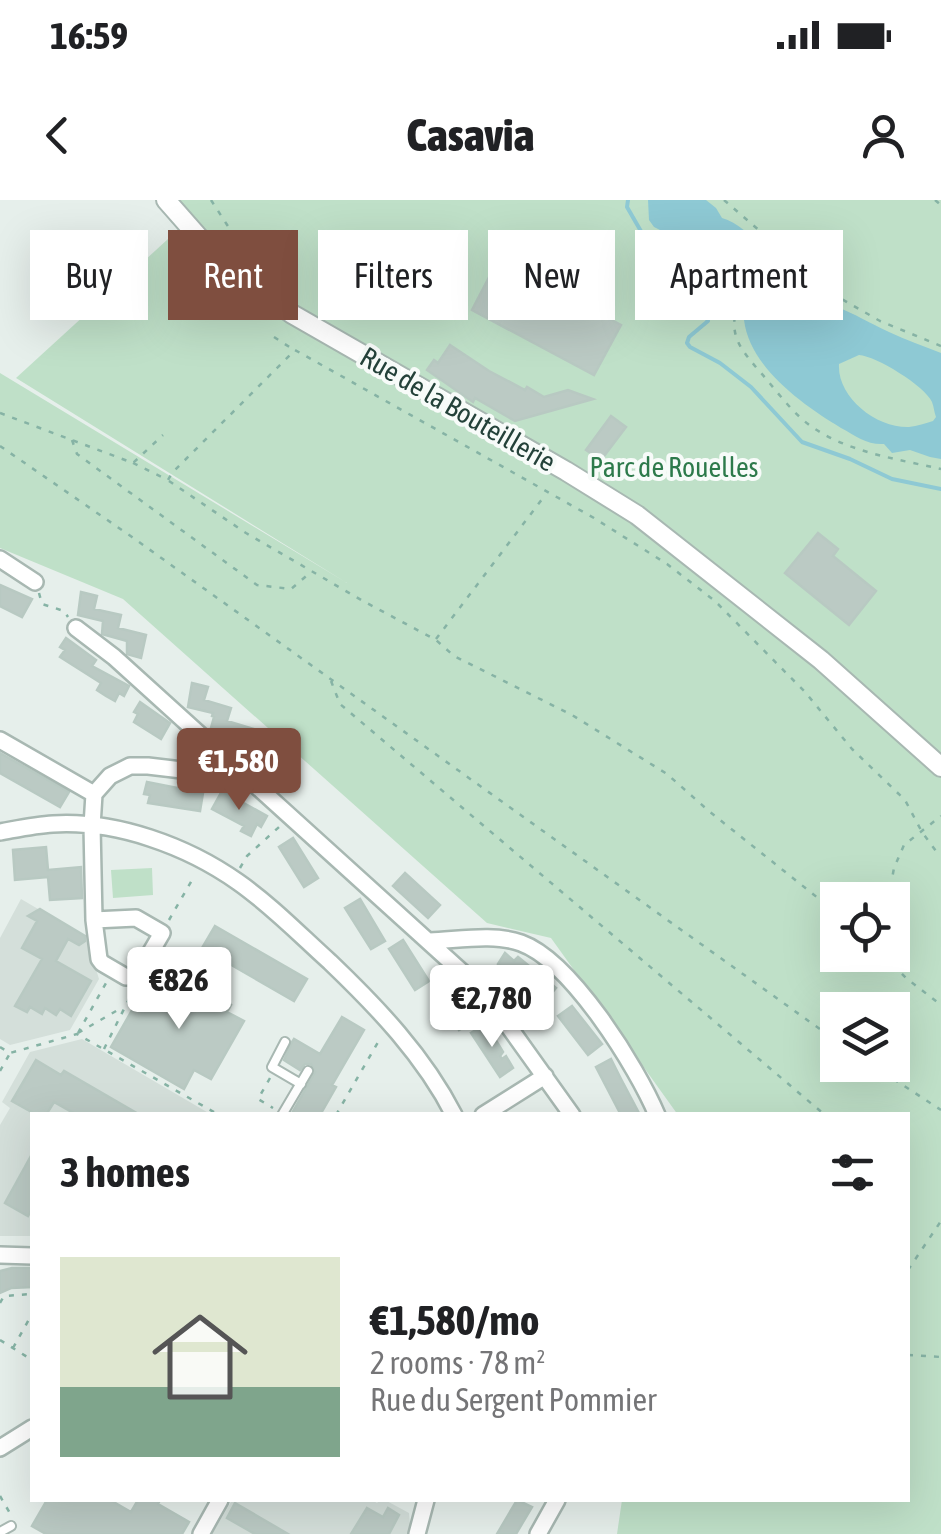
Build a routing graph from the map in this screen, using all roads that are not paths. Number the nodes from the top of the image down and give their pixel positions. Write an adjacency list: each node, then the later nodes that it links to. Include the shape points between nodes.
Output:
1 (166, 200): 6 (street, Rue de la Bouteillerie, via 239,275 292,314 637,515 821,660)
2 (0, 559): 3 (street)
3 (35, 582)
4 (76, 628): 7 (street)
5 (0, 740): 8 (street)
6 (941, 767)
7 (250, 778): 8 (street, via 130,766); 12 (street)
8 (94, 794): 9 (street)
9 (92, 826): 10 (street); 11 (street); 18 (street, via 162,842 234,878 389,1023)
10 (0, 832)
11 (94, 920): 11 (street, via 136,918 162,933 138,974 126,978 102,964)
12 (430, 941): 15 (street, via 473,982); 21 (street, via 501,939 540,953 610,1032)
13 (286, 1042): 16 (lane, via 272,1067)
14 (308, 1071): 16 (lane)
15 (545, 1076): 19 (street); 20 (street)
16 (300, 1084): 17 (lane)
17 (284, 1112)
18 (452, 1112)
19 (489, 1112)
20 (570, 1112)
21 (655, 1112)
22 (0, 1255): 23 (street)
23 (30, 1256)
24 (30, 1429): 25 (street)
25 (0, 1448)
26 (219, 1502): 31 (street)
27 (426, 1502): 32 (street)
28 (556, 1502): 33 (street)
29 (13, 1524): 30 (lane)
30 (0, 1532)
31 (201, 1534)
32 (418, 1534)
33 (538, 1534)

